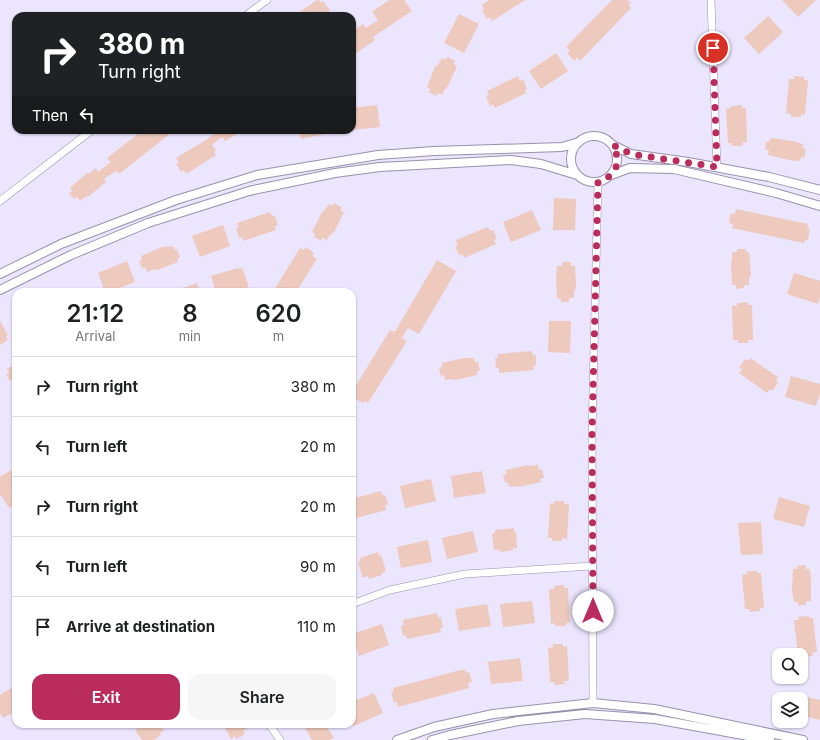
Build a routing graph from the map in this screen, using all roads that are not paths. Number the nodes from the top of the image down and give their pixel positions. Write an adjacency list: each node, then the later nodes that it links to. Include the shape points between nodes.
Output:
1 (267, 0): 3 (street)
2 (711, 0): 7 (street)
3 (250, 12)
4 (87, 134): 12 (street)
5 (579, 142): 6 (street, via 592,136 600,136); 8 (street, via 571,154 571,162); 14 (street, via 562,147 378,155 257,175 176,200 62,244)
6 (613, 145): 7 (street, via 631,154); 9 (street, via 618,160)
7 (717, 167): 11 (street)
8 (577, 175): 10 (street, via 583,180); 15 (street, via 541,164 511,160 380,167 335,173 249,191 148,223 71,255)
9 (611, 175): 10 (street); 13 (street, via 630,168 674,169)
10 (598, 182): 16 (street, via 592,426)
11 (820, 190)
12 (0, 201)
13 (820, 206)
14 (0, 274)
15 (0, 290)
16 (592, 566): 17 (street, via 465,574 390,590); 18 (street)
17 (356, 603)
18 (593, 703): 21 (street, via 493,714); 24 (street, via 654,709)
19 (272, 728): 20 (street)
20 (280, 740)
21 (397, 740)
22 (432, 740): 23 (street, via 518,721 585,714 655,719)
23 (770, 740)
24 (803, 740)

